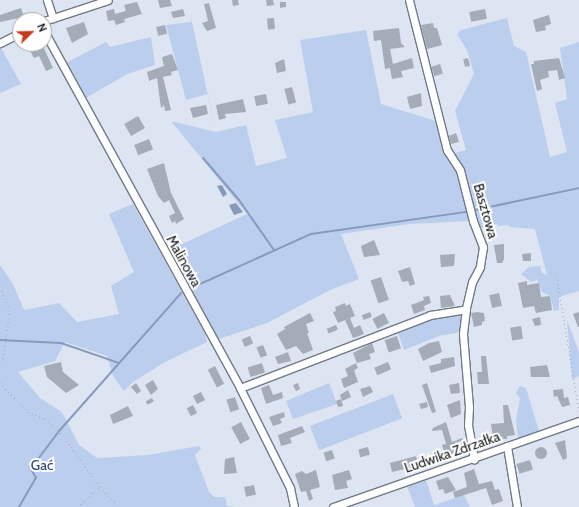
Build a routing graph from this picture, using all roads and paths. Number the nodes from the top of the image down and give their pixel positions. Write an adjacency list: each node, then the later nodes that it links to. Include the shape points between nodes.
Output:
1 (47, 0): 4 (street)
2 (108, 0): 4 (street)
3 (409, 0): 10 (street, Basztowa, via 447,150 460,170 473,222 483,247 480,267 472,282)
4 (53, 18)
5 (12, 37): 6 (street)
6 (0, 42)
7 (52, 45): 13 (street, Malinowa)
8 (556, 272): 14 (path)
9 (0, 287): 11 (path, via 10,310 3,359)
10 (466, 309): 13 (street, via 430,315); 17 (street, Basztowa, via 463,334 468,425)
11 (0, 363)
12 (0, 383): 18 (path, via 28,412 45,419 64,437)
13 (240, 388): 21 (street, Malinowa, via 290,488)
14 (579, 411)
15 (579, 421): 16 (street, Ludwika Zdrzałka)
16 (507, 446): 17 (street, Ludwika Zdrzałka); 23 (street)
17 (474, 459): 22 (street, Ludwika Zdrzałka)
18 (100, 487): 19 (path); 20 (path)
19 (77, 507)
20 (120, 507)
21 (294, 507)
22 (333, 507)
23 (517, 507)

